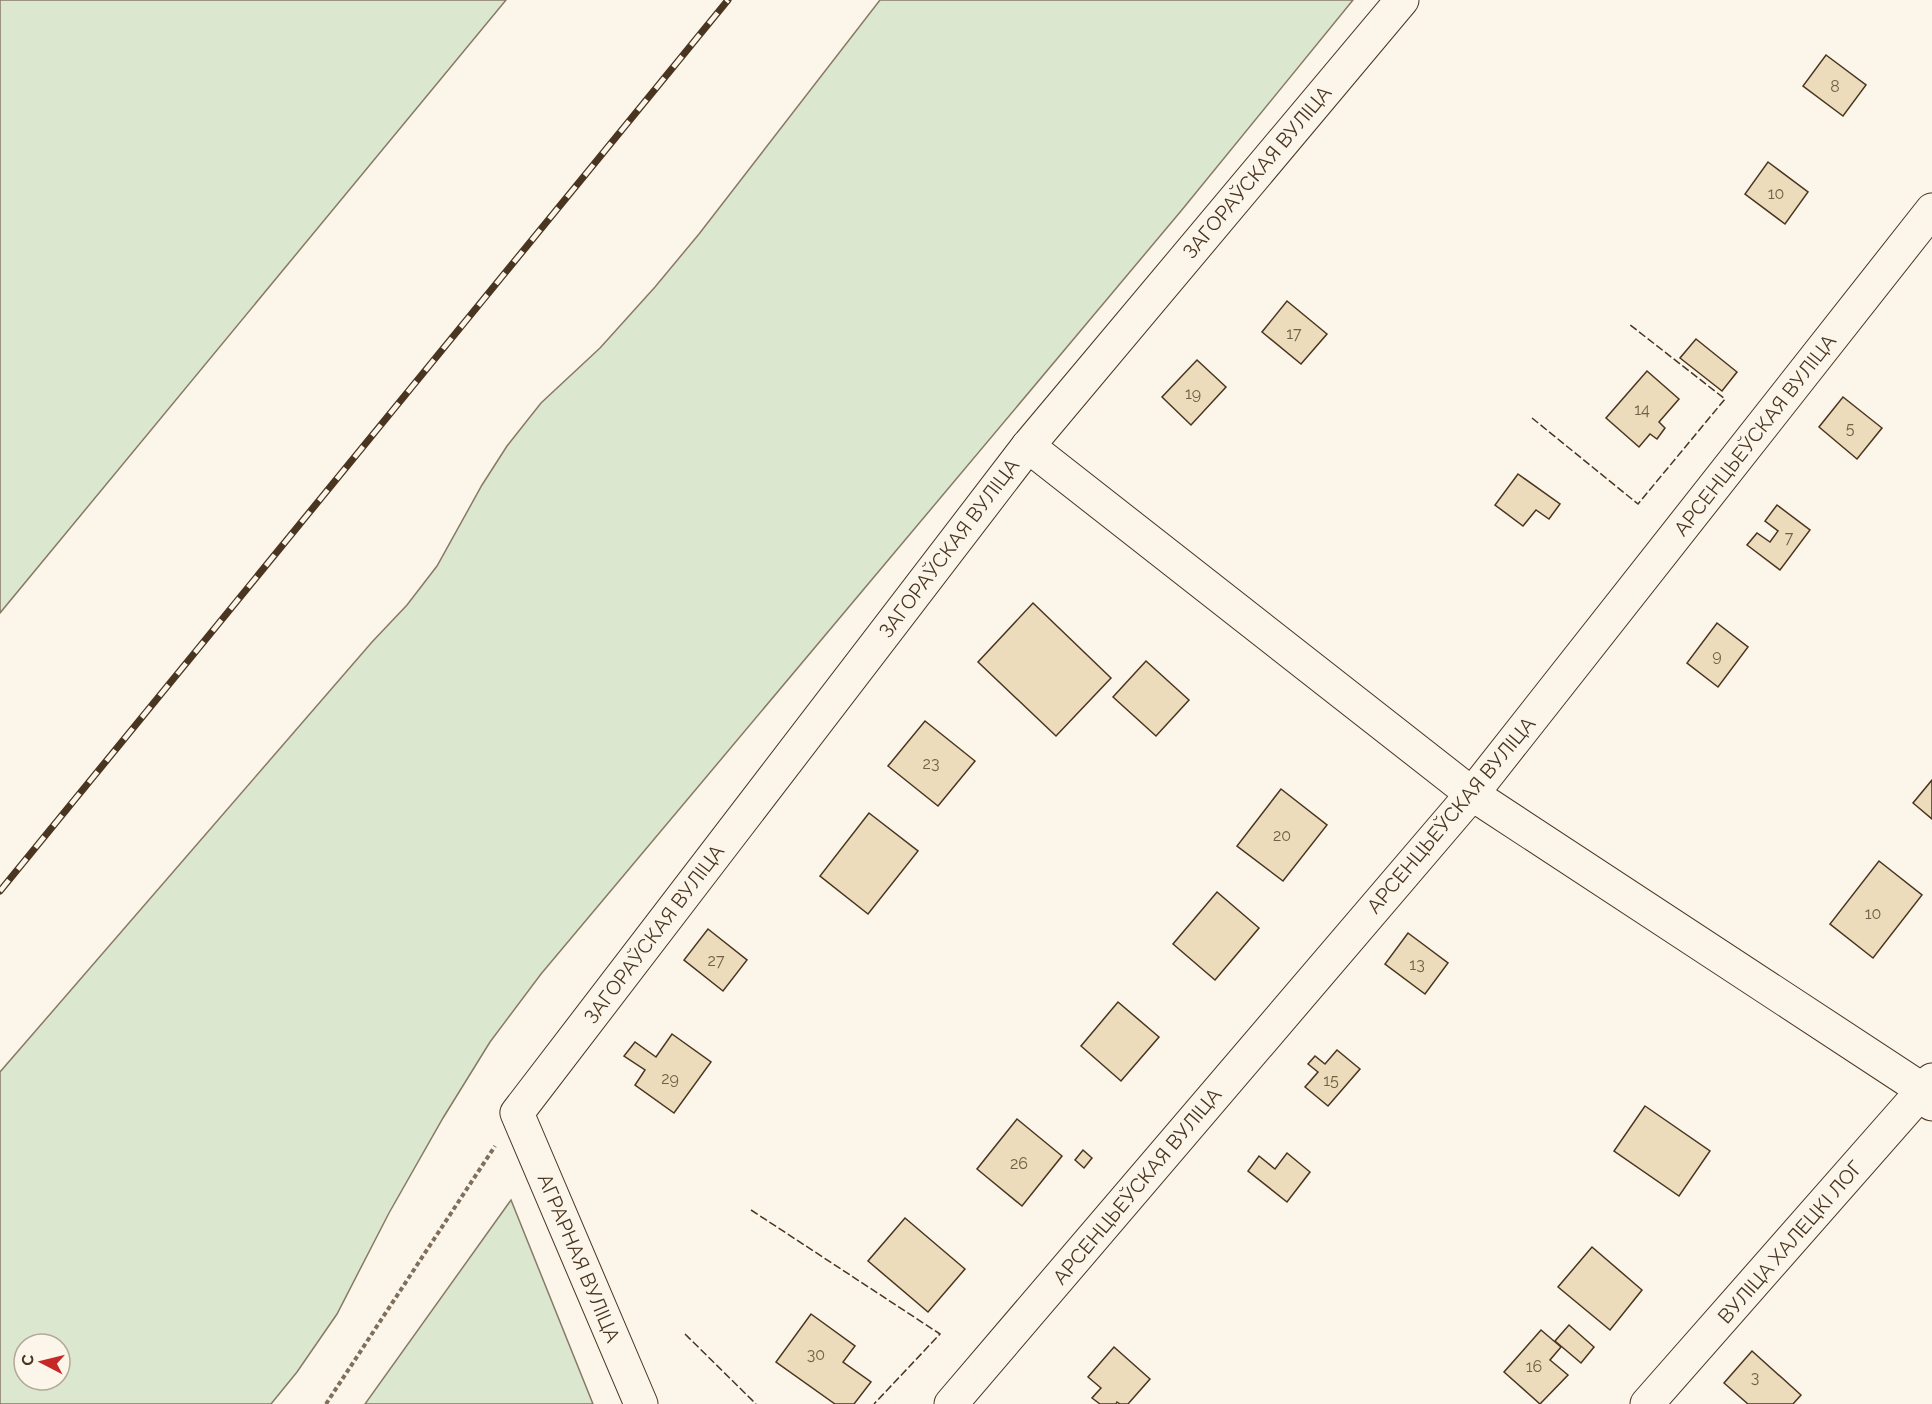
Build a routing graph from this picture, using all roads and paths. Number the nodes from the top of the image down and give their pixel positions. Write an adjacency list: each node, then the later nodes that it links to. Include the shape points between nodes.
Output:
1 (1402, 0): 3 (street, ЗАГОРАЎСКАЯ ВУЛІЦА)
2 (1932, 210): 4 (street, АРСЕНЦЬЕЎСКАЯ ВУЛІЦА)
3 (1028, 446): 4 (street); 6 (street, ЗАГОРАЎСКАЯ ВУЛІЦА)
4 (1472, 794): 5 (street); 9 (street, АРСЕНЦЬЕЎСКАЯ ВУЛІЦА)
5 (1929, 1091): 10 (street, ВУЛІЦА ХАЛЕЦКІ ЛОГ)
6 (517, 1113): 7 (path); 8 (street, АГРАРНАЯ ВУЛІЦА)
7 (326, 1404)
8 (641, 1404)
9 (951, 1404)
10 (1647, 1404)

